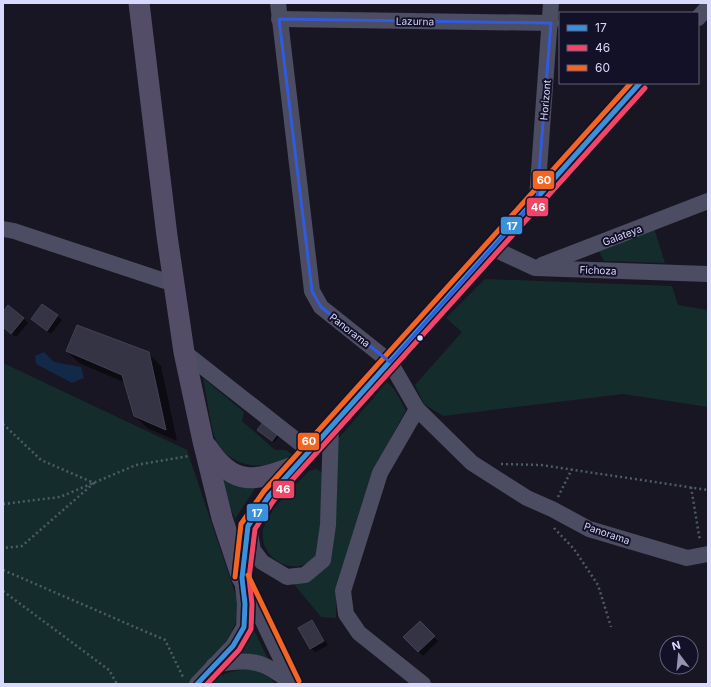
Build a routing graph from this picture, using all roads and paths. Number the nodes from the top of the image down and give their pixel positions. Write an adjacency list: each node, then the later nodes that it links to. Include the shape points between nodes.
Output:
1 (139, 3): 15 (main road)
2 (278, 3): 6 (street, Panorama)
3 (551, 3): 7 (street, Horizont)
4 (708, 7): 5 (street)
5 (699, 17)
6 (280, 19): 7 (street, Lazurna); 17 (street, Panorama, via 312,291 321,308)
7 (551, 23): 9 (street, Horizont)
8 (639, 84): 9 (street)
9 (537, 198): 12 (street)
10 (708, 201): 13 (street, Galateya)
11 (3, 229): 15 (street)
12 (492, 248): 13 (street, Fichoza); 17 (street)
13 (535, 268): 14 (street, Fichoza)
14 (708, 274)
15 (174, 284): 16 (main road)
16 (184, 352): 21 (main road); 22 (street)
17 (390, 362): 18 (street, Panorama); 20 (street)
18 (417, 408): 23 (street, Panorama); 43 (street, via 380,473 343,591 346,614 359,632)
19 (3, 424): 25 (path, via 40,460)
20 (331, 428): 22 (street); 30 (street, via 328,525 323,560 305,575 287,577 262,562 253,550)
21 (205, 451): 22 (main road, via 234,475 250,478 267,476); 25 (path, via 136,466); 35 (main road, via 222,518)
22 (303, 458): 30 (street, via 269,496)
23 (472, 463): 24 (path, via 541,465); 29 (street, Panorama, via 527,498)
24 (572, 469): 26 (path); 29 (path)
25 (94, 483): 28 (path, via 60,496); 32 (path, via 22,546)
26 (691, 487): 27 (path); 33 (path)
27 (708, 490)
28 (3, 504)
29 (552, 509): 33 (street, Panorama, via 589,529 687,558)
30 (248, 526): 35 (street)
31 (553, 526): 37 (path, via 574,549 598,585)
32 (3, 548)
33 (705, 554)
34 (3, 570): 40 (path, via 165,640)
35 (242, 578): 38 (street, via 244,627 233,646); 42 (street)
36 (3, 591): 39 (path, via 109,670)
37 (611, 627)
38 (214, 665): 41 (street); 42 (street, via 234,661 254,662 272,668)
39 (117, 684)
40 (186, 684)
41 (197, 684)
42 (293, 684)
43 (424, 684)

